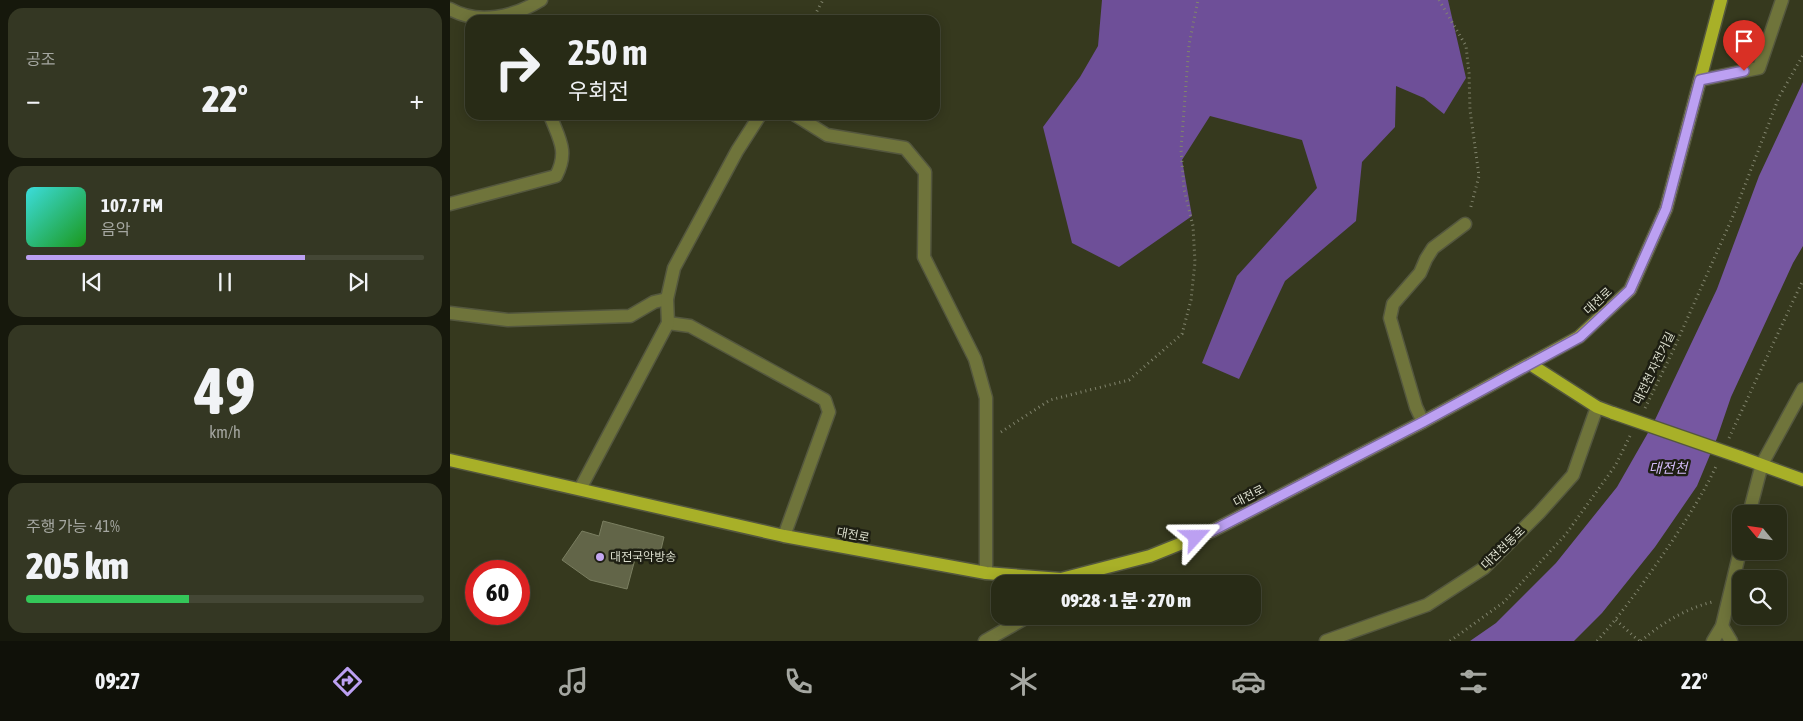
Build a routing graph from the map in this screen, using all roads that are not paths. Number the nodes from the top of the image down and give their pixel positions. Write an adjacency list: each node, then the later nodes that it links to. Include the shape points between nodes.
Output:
1 (541, 0): 6 (street)
2 (1721, 0): 7 (main road, 대전로)
3 (1782, 0): 7 (street, via 1758,68)
4 (450, 8): 5 (street)
5 (469, 15)
6 (518, 15)
7 (1700, 80): 16 (main road, 대전로, via 1666,209 1630,290 1580,337)
8 (552, 120): 11 (street, via 564,154 556,176)
9 (757, 120): 13 (street, via 674,268)
10 (803, 120): 27 (street, via 827,135 905,148 925,172 924,257 975,359 986,398)
11 (450, 204)
12 (1465, 224): 19 (street, via 1426,258 1420,273 1393,304 1390,318)
13 (667, 299): 14 (street, via 654,302 630,316 508,320); 15 (street)
14 (450, 313)
15 (668, 323): 23 (street); 25 (street, via 690,326 825,400 829,412)
16 (1530, 364): 18 (main road); 19 (main road, 대전로)
17 (1803, 389): 21 (street)
18 (1597, 407): 21 (main road, bridge); 33 (street, 대전천동로, via 1573,475 1484,568 1428,605)
19 (1423, 422): 29 (main road, 대전로, via 1212,531 1150,556)
20 (450, 460): 23 (main road, 대전로)
21 (1762, 464): 22 (main road); 24 (street)
22 (1803, 480)
23 (580, 489): 25 (main road, 대전로)
24 (1752, 505)
25 (784, 536): 27 (main road, 대전로)
26 (1738, 560): 31 (street)
27 (986, 573): 28 (main road, 대전로)
28 (1004, 575)
29 (1081, 575)
30 (1013, 625): 32 (street)
31 (1722, 626): 34 (street); 35 (street)
32 (985, 641)
33 (1326, 641)
34 (1713, 641)
35 (1731, 641)

